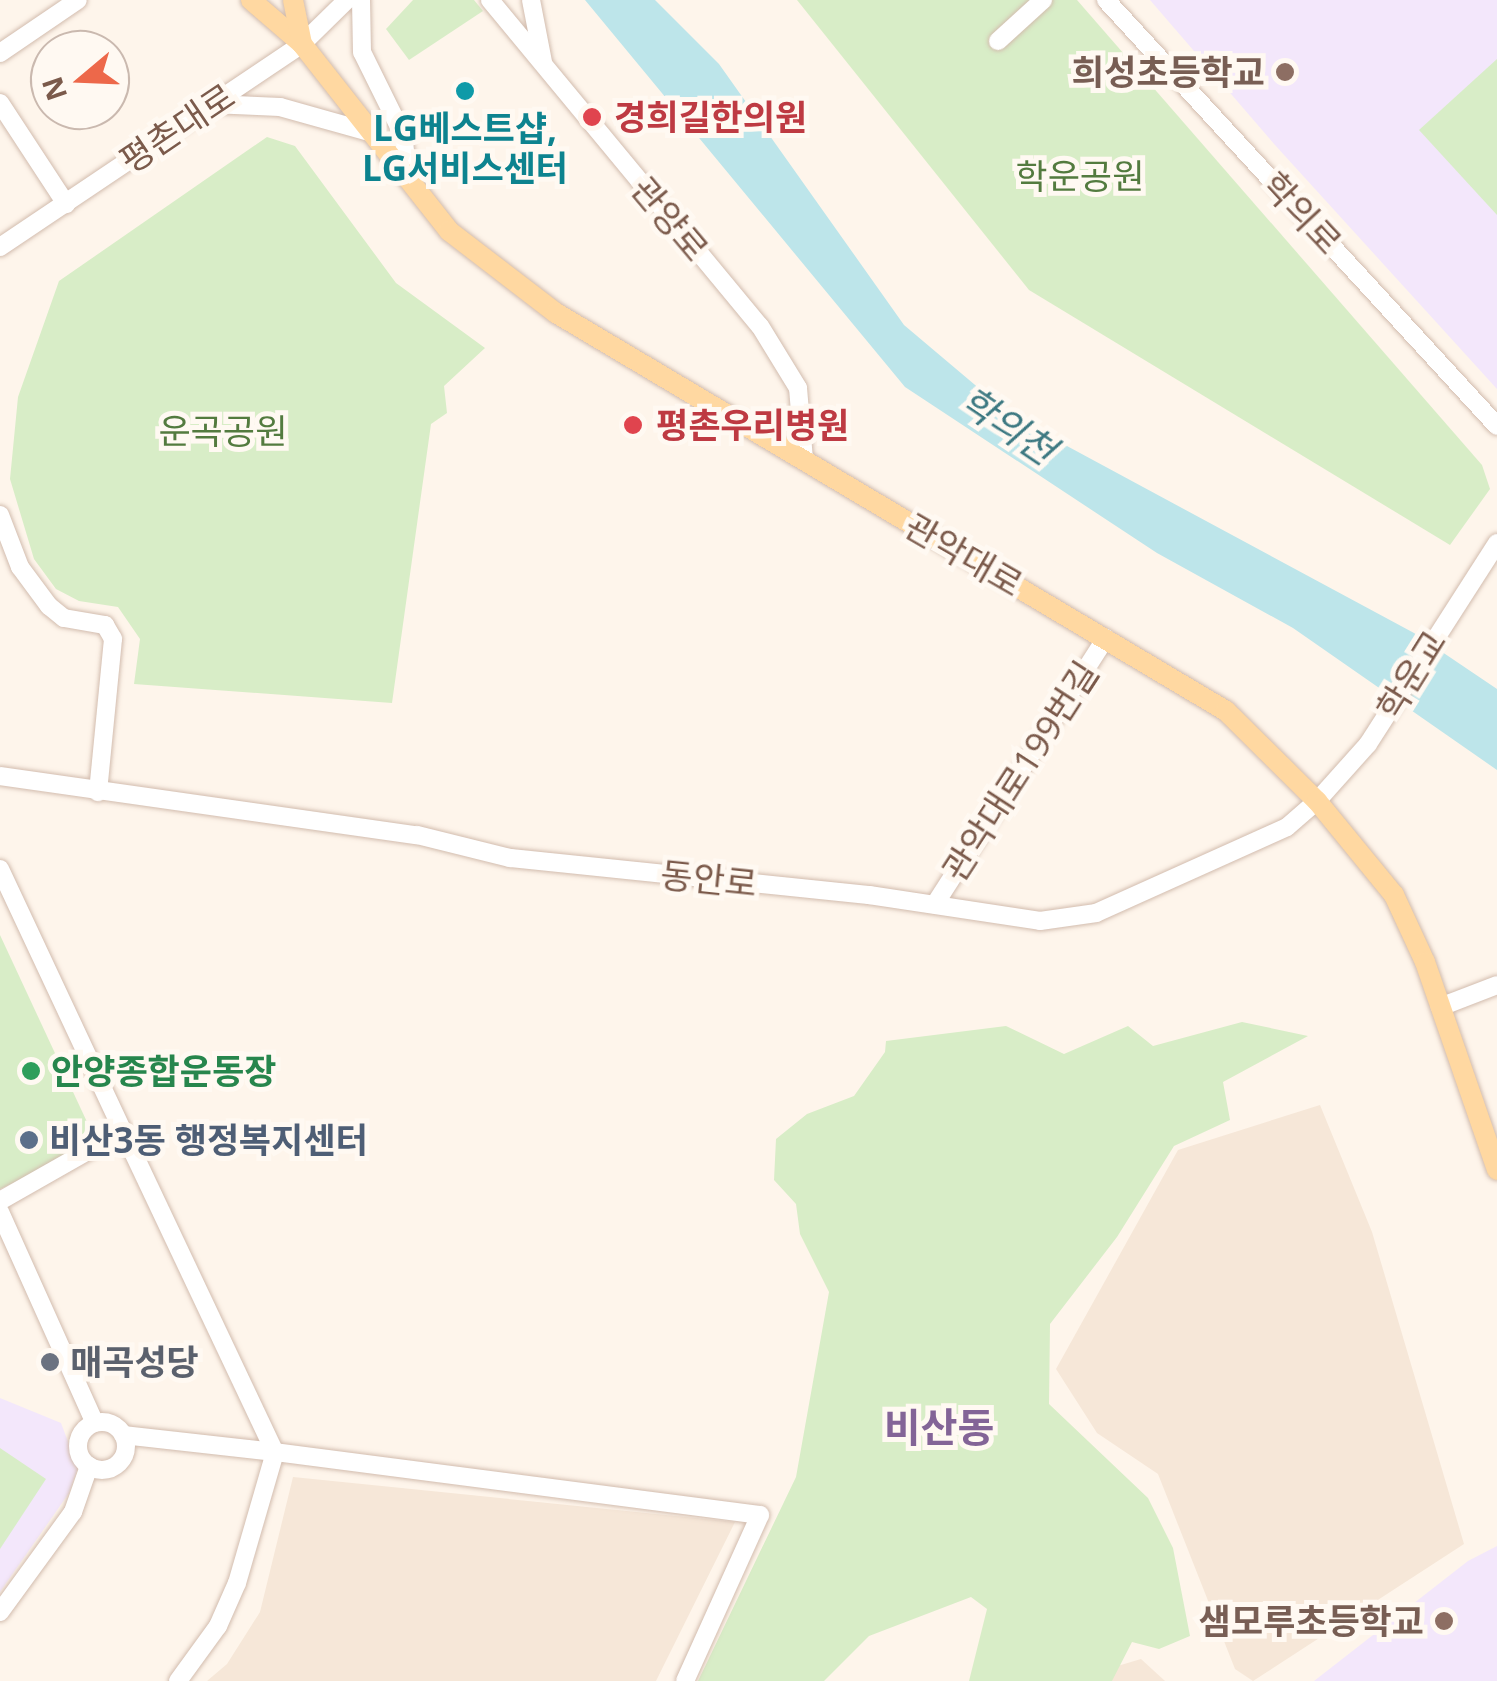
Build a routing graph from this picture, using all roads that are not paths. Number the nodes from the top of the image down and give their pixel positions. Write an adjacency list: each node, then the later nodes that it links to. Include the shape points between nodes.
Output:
1 (251, 0): 11 (main road, 관악대로)
2 (293, 0): 11 (main road, 관악대로)
3 (347, 0): 11 (street, 평촌대로)
4 (361, 0): 17 (street, via 362,52 403,134)
5 (490, 0): 13 (street, 관양로)
6 (531, 0): 13 (street)
7 (1043, 0): 10 (street)
8 (1106, 0): 20 (street, 학의로)
9 (75, 1): 12 (street)
10 (998, 41)
11 (302, 44): 15 (street, 평촌대로); 16 (main road, 관악대로)
12 (0, 52)
13 (544, 67): 21 (street, 관양로, via 760,326 798,388)
14 (0, 103): 18 (street)
15 (212, 104): 16 (street, via 280,107); 18 (street, 평촌대로)
16 (369, 132): 17 (main road, 관악대로)
17 (409, 182): 21 (main road, 관악대로, via 449,231 556,313)
18 (66, 204): 19 (street, 평촌대로)
19 (0, 247)
20 (1497, 426)
21 (804, 459): 24 (main road, 관악대로)
22 (0, 515): 27 (street, via 20,567 48,606 64,618 105,625 113,639)
23 (1497, 543): 25 (street, 학운교)
24 (1106, 638): 28 (main road, 관악대로, via 1226,712); 30 (street, 관악대로199번길)
25 (1368, 744): 28 (street, 동안로)
26 (0, 776): 27 (street, 동안로)
27 (98, 792): 30 (street, 동안로, via 417,835 510,858)
28 (1316, 802): 30 (street, 동안로, via 1287,827 1096,913 1040,922); 32 (main road, 관악대로, via 1394,896)
29 (0, 869): 33 (street)
30 (934, 904)
31 (1497, 985): 32 (street)
32 (1440, 1007): 34 (main road, 관악대로)
33 (123, 1131): 35 (street); 39 (street)
34 (1497, 1170)
35 (0, 1201)
36 (0, 1212): 37 (street)
37 (95, 1423): 38 (street); 40 (street, via 80,1438)
38 (123, 1435): 39 (street); 40 (street, via 119,1464)
39 (275, 1452): 42 (street, via 238,1584 218,1626); 43 (street, via 760,1515)
40 (89, 1466): 41 (street, via 73,1512)
41 (0, 1612)
42 (178, 1681)
43 (685, 1681)

